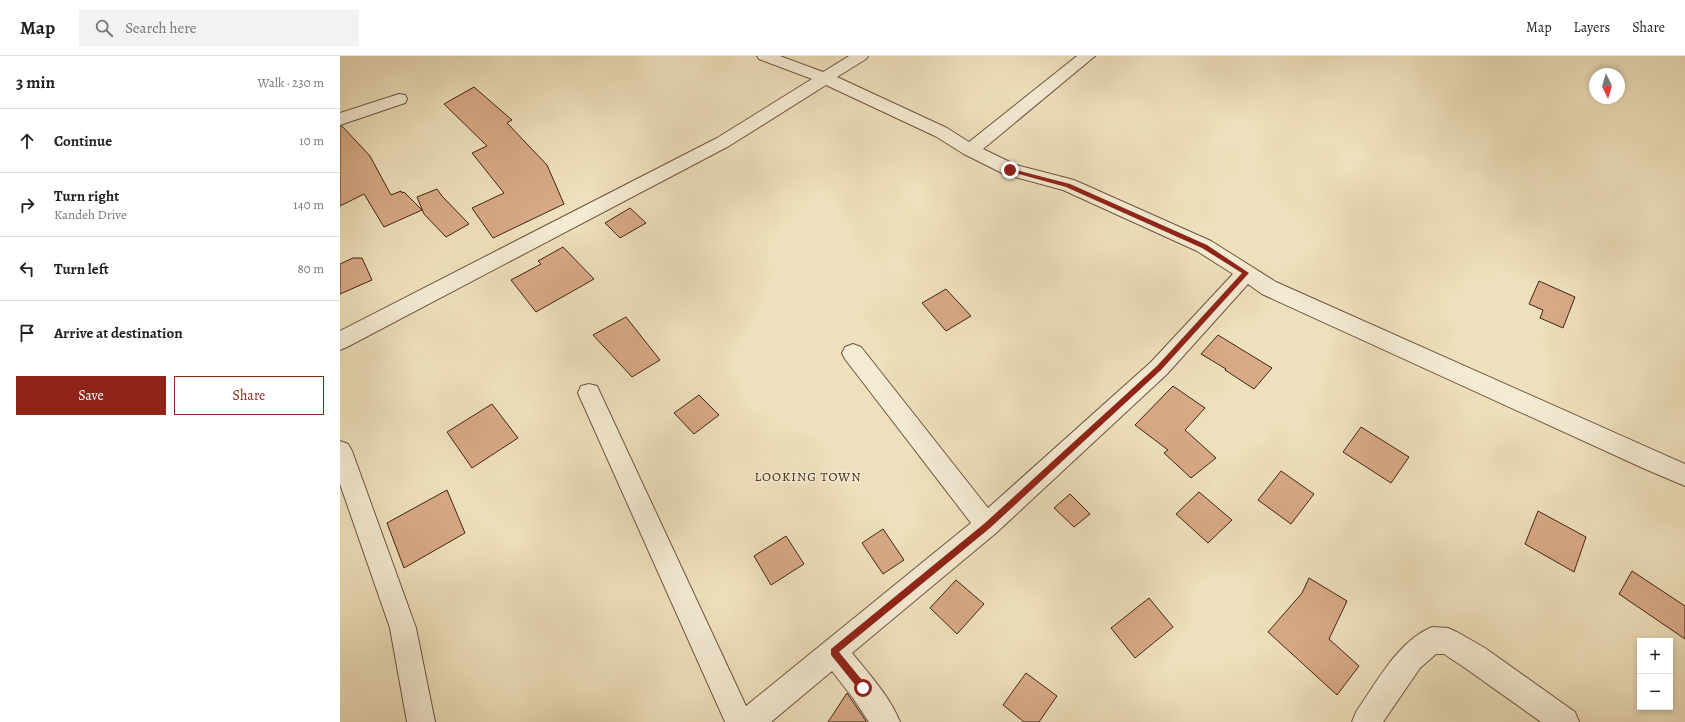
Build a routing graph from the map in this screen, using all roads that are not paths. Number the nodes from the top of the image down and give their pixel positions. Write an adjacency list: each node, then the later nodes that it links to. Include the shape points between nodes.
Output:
1 (765, 56): 4 (street)
2 (860, 56): 4 (street)
3 (1087, 56): 7 (street)
4 (825, 78): 7 (street, via 941,132); 9 (street, via 723,142)
5 (398, 99): 6 (street)
6 (340, 119)
7 (970, 150): 8 (street, via 1010,170 1068,185 1204,246)
8 (1246, 273): 13 (street, via 1270,288 1653,462); 14 (street, via 1159,368)
9 (340, 341)
10 (853, 353): 14 (street)
11 (589, 393): 17 (street)
12 (340, 451): 16 (street, via 403,628)
13 (1685, 474)
14 (987, 525): 15 (street)
15 (834, 652): 18 (street); 19 (street)
16 (420, 722)
17 (739, 722)
18 (750, 722)
19 (886, 722)
20 (1366, 722): 21 (street, via 1410,658 1432,640 1448,641)
21 (1565, 722)

